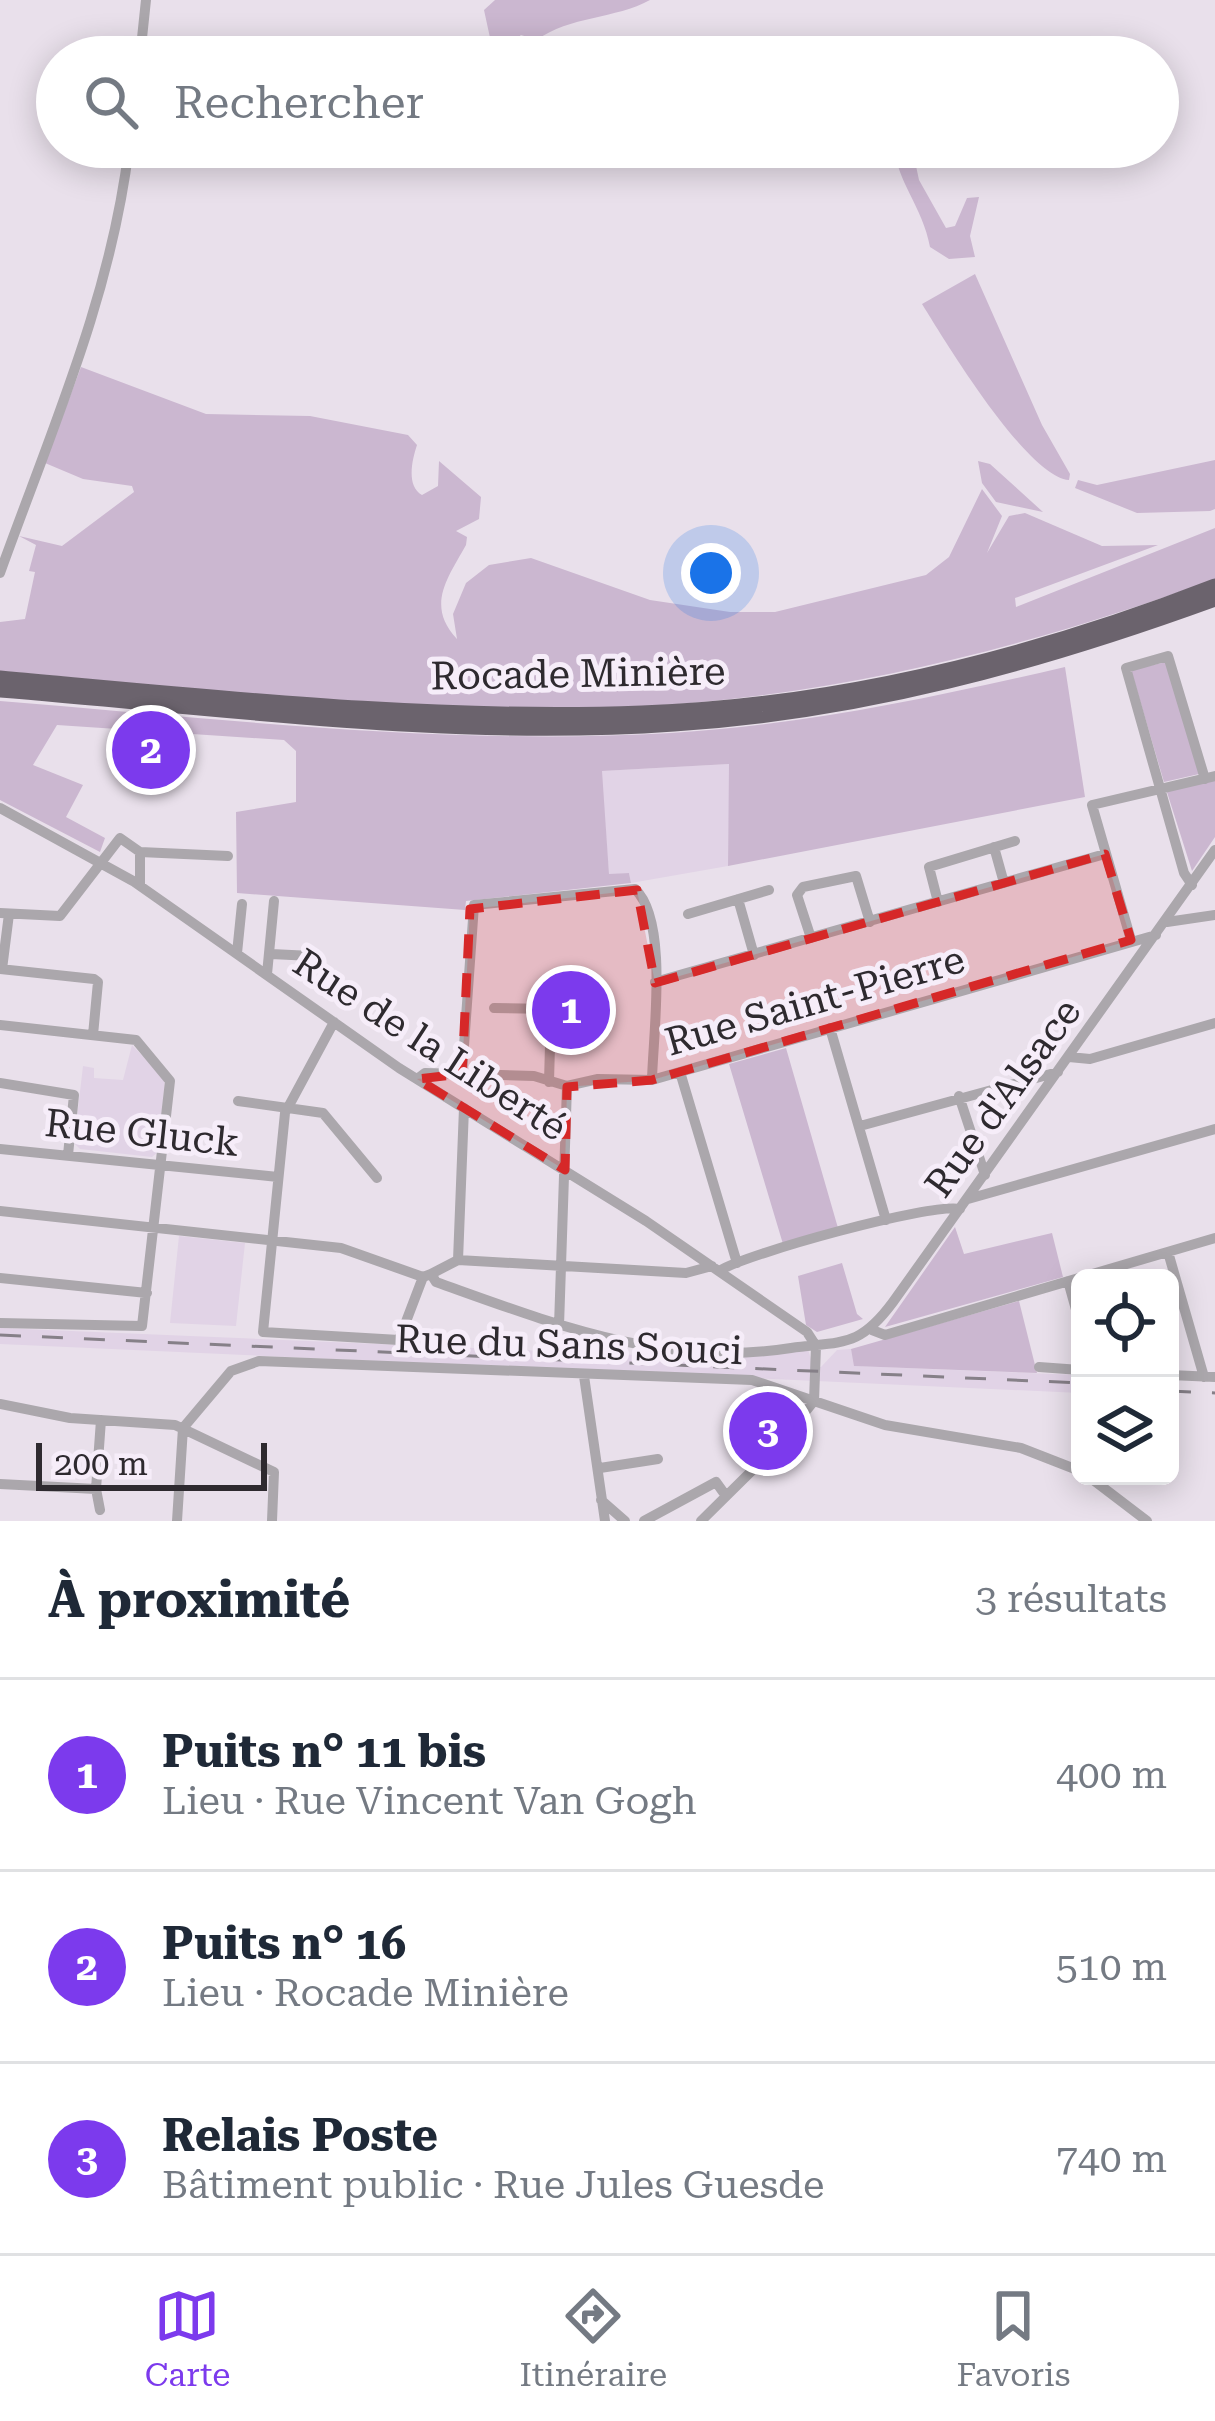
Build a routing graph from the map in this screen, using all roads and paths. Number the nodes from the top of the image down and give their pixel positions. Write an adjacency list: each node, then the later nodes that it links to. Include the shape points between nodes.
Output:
1 (146, 0): 2 (street)
2 (142, 36)
3 (126, 168): 4 (street, via 97,312)
4 (0, 573)
5 (1215, 586): 7 (highway, Rocade Minière, via 1078,635 916,679 680,711 385,710)
6 (1215, 599): 8 (highway, Rocade Minière, via 963,680 873,700 676,724 378,722)
7 (0, 678)
8 (0, 690)
9 (1210, 777): 10 (street); 10 (street, via 1168,656 1126,672)
10 (1160, 789): 16 (street, via 1092,805); 20 (street)
11 (0, 808): 18 (street, Rue de la Liberté)
12 (1015, 841): 13 (street)
13 (994, 847): 19 (street); 25 (street, via 931,866)
14 (1215, 850): 20 (street, Rue d'Alsace)
15 (140, 852): 17 (street); 18 (street, via 120,838); 21 (street)
16 (1105, 854): 19 (street); 34 (street)
17 (228, 856)
18 (100, 862): 21 (street, Rue de la Liberté); 27 (street, via 60,916)
19 (1004, 883): 25 (street)
20 (1192, 885): 31 (street, Rue d'Alsace)
21 (140, 886): 35 (street, Rue de la Liberté)
22 (769, 890): 23 (street)
23 (738, 899): 28 (street); 37 (street)
24 (274, 901): 36 (street)
25 (938, 902): 30 (street)
26 (242, 904): 35 (street)
27 (4, 913): 39 (street)
28 (688, 914)
29 (1215, 915): 31 (street)
30 (870, 922): 33 (street); 33 (street, via 856,876 803,887 797,895)
31 (1167, 922): 32 (street, Rue d'Alsace)
32 (1157, 935): 34 (street, Rue Saint-Pierre); 50 (street, Rue d'Alsace)
33 (811, 938): 37 (street)
34 (1132, 940): 47 (street, Rue Saint-Pierre)
35 (237, 953): 40 (street, Rue de la Liberté)
36 (271, 953): 38 (street); 40 (street)
37 (754, 955): 41 (street)
38 (312, 956)
39 (1, 969): 49 (street, via 94,979)
40 (267, 974): 44 (street, Rue de la Liberté)
41 (655, 982): 53 (street, via 656,948 635,890 470,909); 55 (street)
42 (494, 1008): 43 (street)
43 (551, 1009): 48 (street); 48 (street, via 565,989 580,991 590,1004 590,1030)
44 (334, 1022): 54 (street, Rue de la Liberté); 62 (street)
45 (1215, 1023): 50 (street, via 1090,1059)
46 (0, 1025): 49 (street)
47 (830, 1028): 51 (street, Rue Saint-Pierre); 63 (street)
48 (550, 1029): 56 (street)
49 (93, 1035): 67 (street, via 136,1040 170,1078)
50 (1069, 1057): 52 (street, Rue d'Alsace)
51 (680, 1072): 55 (street, Rue Saint-Pierre); 81 (street)
52 (1058, 1072): 59 (street); 71 (street, Rue d'Alsace)
53 (462, 1074): 54 (street, Rue Saint-Pierre); 56 (street, Rue Saint-Pierre)
54 (417, 1079): 61 (street, Rue de la Liberté)
55 (652, 1080): 58 (street, Rue Saint-Pierre)
56 (549, 1082): 58 (street, Rue Saint-Pierre)
57 (0, 1083): 66 (street, via 74,1094)
58 (567, 1086): 68 (street)
59 (959, 1096): 63 (street); 71 (street)
60 (238, 1101): 62 (street)
61 (464, 1108): 68 (street, Rue de la Liberté); 80 (street)
62 (287, 1109): 69 (street); 70 (street, via 326,1115)
63 (860, 1126): 75 (street)
64 (1215, 1129): 72 (street)
65 (0, 1149): 66 (street, Rue Gluck)
66 (68, 1155): 67 (street, Rue Gluck)
67 (161, 1164): 69 (street, Rue Gluck); 76 (street)
68 (565, 1170): 82 (street); 83 (street, Rue de la Liberté)
69 (278, 1177): 78 (street)
70 (376, 1178)
71 (982, 1179): 72 (street); 73 (street, Rue d'Alsace)
72 (992, 1194): 73 (street)
73 (964, 1204): 75 (street); 91 (street, Rue d'Alsace)
74 (0, 1211): 76 (street)
75 (886, 1220): 81 (street)
76 (154, 1227): 78 (street); 88 (street)
77 (1215, 1238): 79 (street)
78 (272, 1240): 84 (street, via 348,1249); 84 (street, via 263,1332 399,1340)
79 (1168, 1252): 86 (street); 97 (street)
80 (458, 1260): 82 (street); 84 (street)
81 (737, 1263): 83 (street)
82 (562, 1266): 83 (street); 90 (street)
83 (716, 1269): 92 (street, Rue de la Liberté)
84 (427, 1275): 90 (street)
85 (0, 1278): 88 (street)
86 (1068, 1281): 87 (street); 91 (street, via 885,1335)
87 (1071, 1292)
88 (147, 1294): 89 (street, via 142,1326)
89 (0, 1323)
90 (559, 1326): 92 (street, via 650,1351)
91 (872, 1330): 92 (street)
92 (816, 1346): 98 (street)
93 (1039, 1367): 94 (street)
94 (1071, 1369)
95 (1179, 1375): 97 (street)
96 (584, 1376): 98 (street, Rue du Sans Souci, via 752,1381); 101 (street, Rue du Sans Souci, via 259,1361 231,1370); 104 (street)
97 (1210, 1377)
98 (814, 1401): 103 (street, Rue du Sans Souci, via 885,1425 1022,1448); 108 (street)
99 (0, 1404): 100 (street)
100 (101, 1420): 101 (street); 107 (street)
101 (183, 1428): 111 (street); 112 (street, via 268,1465 276,1476)
102 (658, 1459): 104 (street)
103 (1071, 1467)
104 (600, 1468): 109 (street)
105 (0, 1484): 107 (street)
106 (1100, 1485): 117 (street)
107 (97, 1489): 110 (street)
108 (726, 1496): 115 (street, via 716,1482); 116 (street)
109 (601, 1500): 113 (street); 114 (street)
110 (100, 1510)
111 (177, 1521)
112 (272, 1521)
113 (604, 1521)
114 (625, 1521)
115 (644, 1521)
116 (701, 1521)
117 (1147, 1521)

